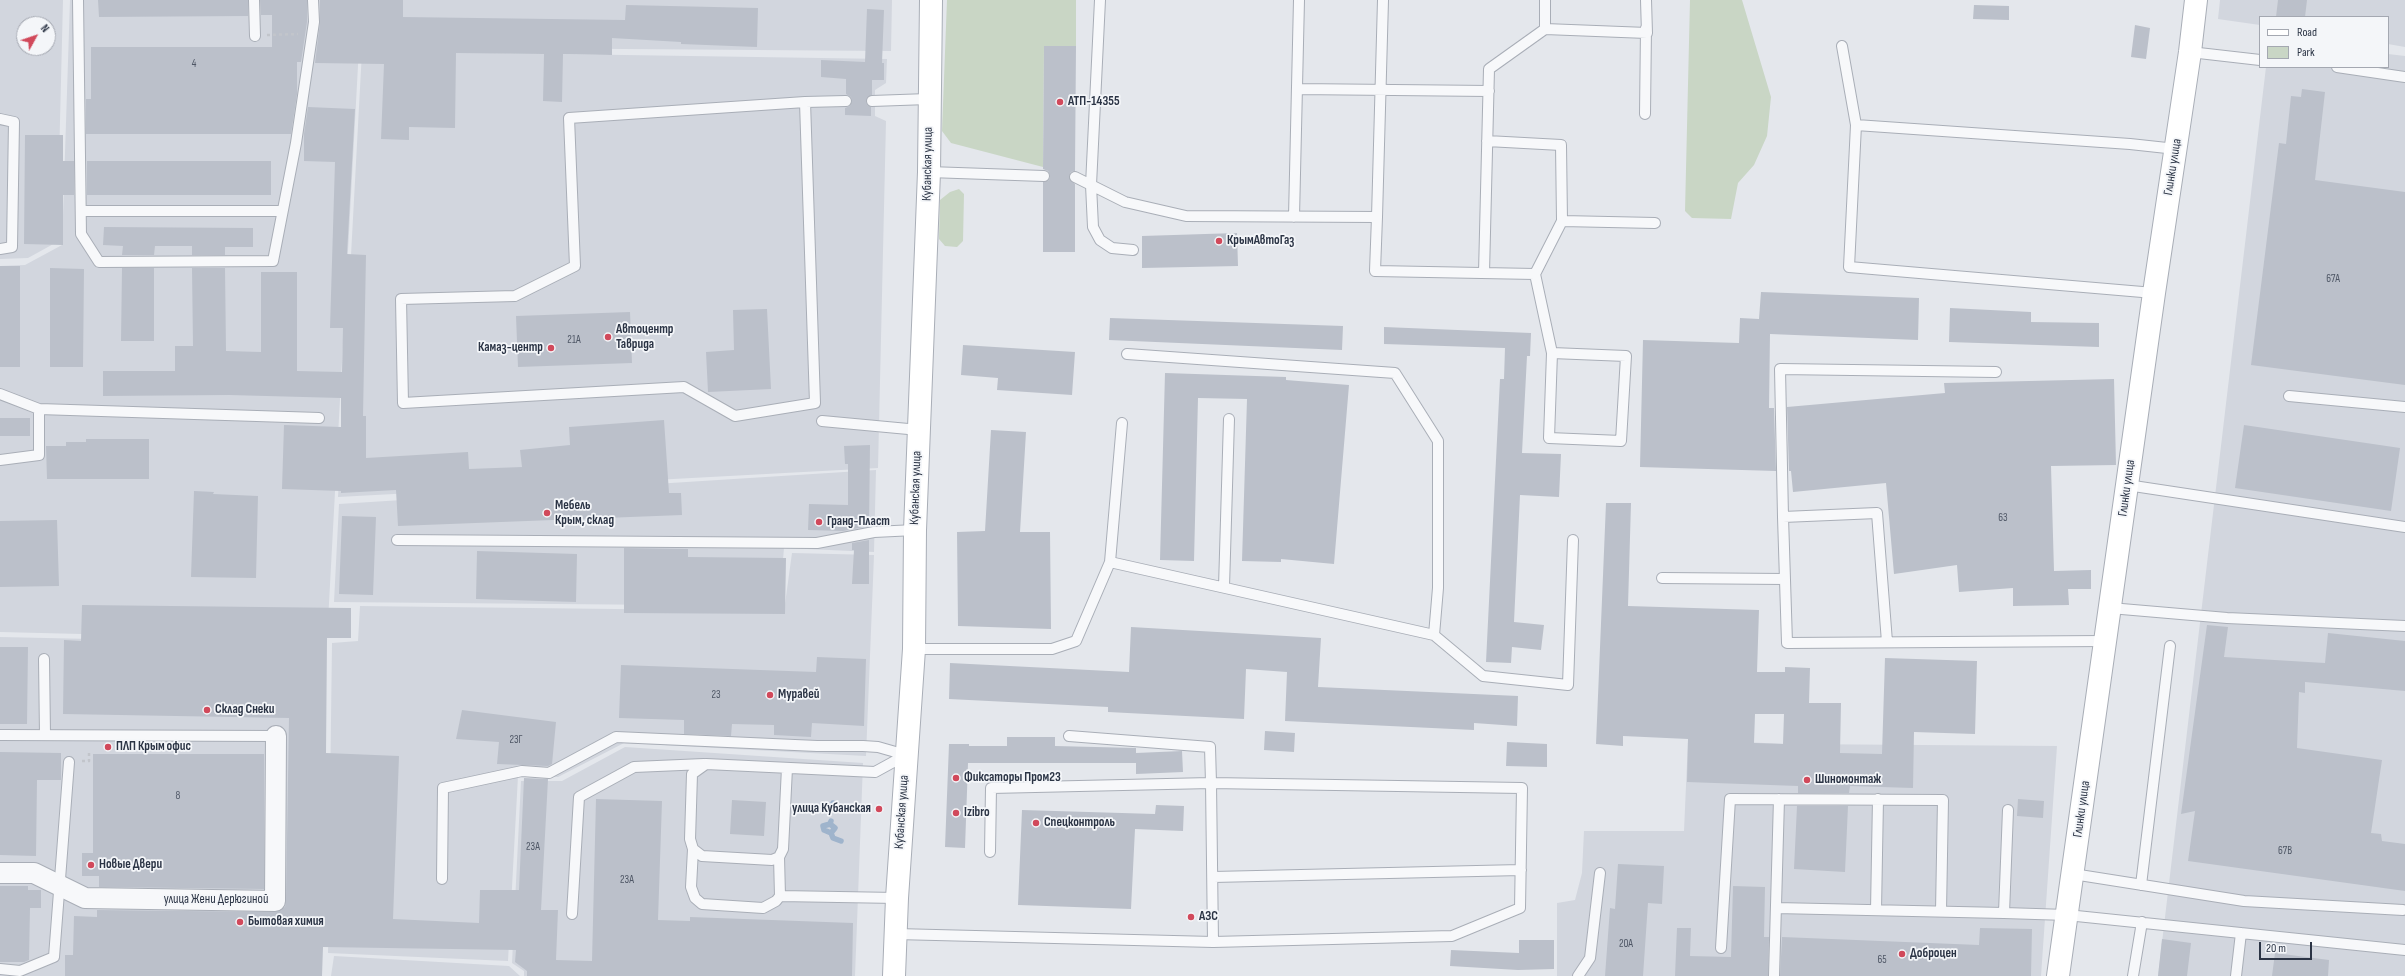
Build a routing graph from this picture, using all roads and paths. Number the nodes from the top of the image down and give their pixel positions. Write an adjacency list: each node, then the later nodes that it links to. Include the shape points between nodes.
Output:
1 (78, 0): 35 (lane)
2 (254, 0): 14 (lane)
3 (313, 0): 13 (lane)
4 (931, 0): 22 (main road, Кубанская улица)
5 (1100, 0): 34 (lane)
6 (1298, 0): 20 (lane)
7 (1382, 0): 38 (lane)
8 (1545, 0): 12 (lane)
9 (1646, 0): 11 (lane)
10 (2196, 0): 16 (main road, Глинки улица)
11 (1646, 28): 12 (lane, via 1647,33); 26 (lane)
12 (1545, 29): 21 (lane, via 1489,69)
13 (312, 33): 14 (path); 36 (lane, via 296,143)
14 (255, 36)
15 (1842, 46): 28 (lane)
16 (2190, 52): 17 (lane); 30 (main road, Глинки улица)
17 (2259, 60)
18 (2344, 68): 19 (lane)
19 (2405, 77)
20 (1296, 90): 21 (lane); 37 (lane)
21 (1488, 91): 29 (lane)
22 (928, 99): 24 (lane); 31 (main road, Кубанская улица)
23 (846, 101): 25 (lane)
24 (872, 101)
25 (805, 102): 25 (lane, via 569,118 575,266 515,296 401,299 403,403 684,387 735,416 815,403)
26 (1645, 114)
27 (0, 119): 41 (lane, via 14,122 12,247)
28 (1856, 125): 30 (lane); 45 (lane, via 1849,267)
29 (1487, 140): 39 (lane, via 1561,145); 43 (lane)
30 (2176, 149): 45 (main road, Глинки улица)
31 (929, 172): 32 (lane); 57 (main road, Кубанская улица)
32 (1044, 176)
33 (1075, 177): 34 (lane)
34 (1092, 185): 37 (lane, via 1125,202 1186,216); 42 (lane, via 1093,227 1100,240 1112,248)
35 (81, 211): 36 (lane); 36 (lane, via 81,234 99,262 272,261)
36 (282, 211)
37 (1294, 216): 38 (lane)
38 (1377, 217): 43 (lane, via 1375,271)
39 (1562, 221): 40 (lane); 44 (lane)
40 (1655, 223)
41 (0, 248)
42 (1133, 250)
43 (1484, 273): 44 (lane)
44 (1536, 274): 46 (lane)
45 (2154, 293): 59 (main road, Глинки улица)
46 (1552, 353): 46 (lane, via 1549,438 1621,441 1626,356)
47 (1127, 354): 71 (lane, via 1395,373 1438,441 1438,588)
48 (1996, 372): 60 (lane, via 1780,368)
49 (0, 394): 52 (lane)
50 (2289, 396): 51 (lane)
51 (2405, 407)
52 (39, 409): 53 (lane); 58 (lane, via 39,455)
53 (319, 418)
54 (1229, 419): 68 (lane)
55 (822, 420): 57 (lane)
56 (1122, 423): 65 (lane)
57 (919, 430): 62 (main road, Кубанская улица)
58 (0, 460)
59 (2127, 485): 61 (lane); 69 (main road, Глинки улица)
60 (1783, 517): 67 (lane); 73 (lane, via 1877,513)
61 (2405, 527)
62 (915, 530): 63 (lane, via 874,532 817,543); 75 (main road, Кубанская улица)
63 (397, 540)
64 (1573, 540): 71 (lane, via 1568,685 1483,676)
65 (1110, 562): 68 (lane); 75 (lane, via 1076,641 1052,649)
66 (1662, 578): 67 (lane)
67 (1785, 579): 73 (lane, via 1787,643)
68 (1224, 587): 71 (lane)
69 (2110, 608): 70 (lane, via 2227,618); 72 (main road, Глинки улица)
70 (2405, 626)
71 (1434, 635)
72 (2105, 641): 73 (lane); 95 (main road, Глинки улица)
73 (1887, 642)
74 (2170, 646): 99 (lane)
75 (914, 649): 81 (main road, Кубанская улица)
76 (44, 660): 78 (lane)
77 (0, 735): 78 (lane)
78 (45, 736): 79 (lane)
79 (276, 736): 98 (street, улица Жени Дерюгиной, via 275,901 85,898)
80 (1069, 736): 85 (lane, via 1210,747)
81 (906, 755): 84 (lane, via 875,772); 97 (lane, via 878,747 863,746 616,737 548,773 522,772 443,788); 101 (main road, Кубанская улица)
82 (69, 762): 98 (lane)
83 (706, 764): 84 (lane); 89 (lane, via 692,774 690,839); 107 (lane, via 634,767 579,797)
84 (787, 768): 91 (lane, via 784,849)
85 (1211, 783): 90 (lane, via 991,788); 92 (lane, via 1522,788); 96 (lane)
86 (1779, 798): 87 (lane); 102 (lane); 113 (lane, via 1730,799)
87 (1878, 799): 103 (lane); 105 (lane, via 1943,800)
88 (2008, 810): 106 (lane)
89 (693, 849): 91 (lane, via 702,856 772,860); 100 (lane, via 691,887 695,898 702,904 763,908)
90 (990, 852)
91 (779, 857): 100 (lane)
92 (1521, 870): 96 (lane); 112 (lane, via 1520,908 1452,936)
93 (0, 873): 98 (street, улица Жени Дерюгиной, via 34,872)
94 (1600, 873): 117 (lane, via 1590,958)
95 (2073, 874): 99 (lane); 108 (main road, Глинки улица)
96 (1213, 877): 112 (lane)
97 (442, 880)
98 (59, 885): 115 (lane, via 54,957 20,971)
99 (2141, 885): 104 (lane, via 2244,901)
100 (780, 896): 101 (lane)
101 (897, 898): 111 (main road, Кубанская улица)
102 (1776, 908): 103 (lane); 118 (lane)
103 (1876, 910): 105 (lane)
104 (2403, 910)
105 (1941, 911): 106 (lane)
106 (2004, 913): 108 (lane)
107 (572, 914)
108 (2067, 915): 109 (lane); 119 (main road, Глинки улица)
109 (2142, 922): 110 (lane); 120 (lane)
110 (2241, 932): 114 (lane); 121 (lane)
111 (896, 934): 112 (lane); 116 (main road, Кубанская улица)
112 (1213, 942)
113 (1721, 948)
114 (2405, 950)
115 (0, 969)
116 (894, 976)
117 (1578, 976)
118 (1774, 976)
119 (2058, 976)
120 (2133, 976)
121 (2236, 976)

